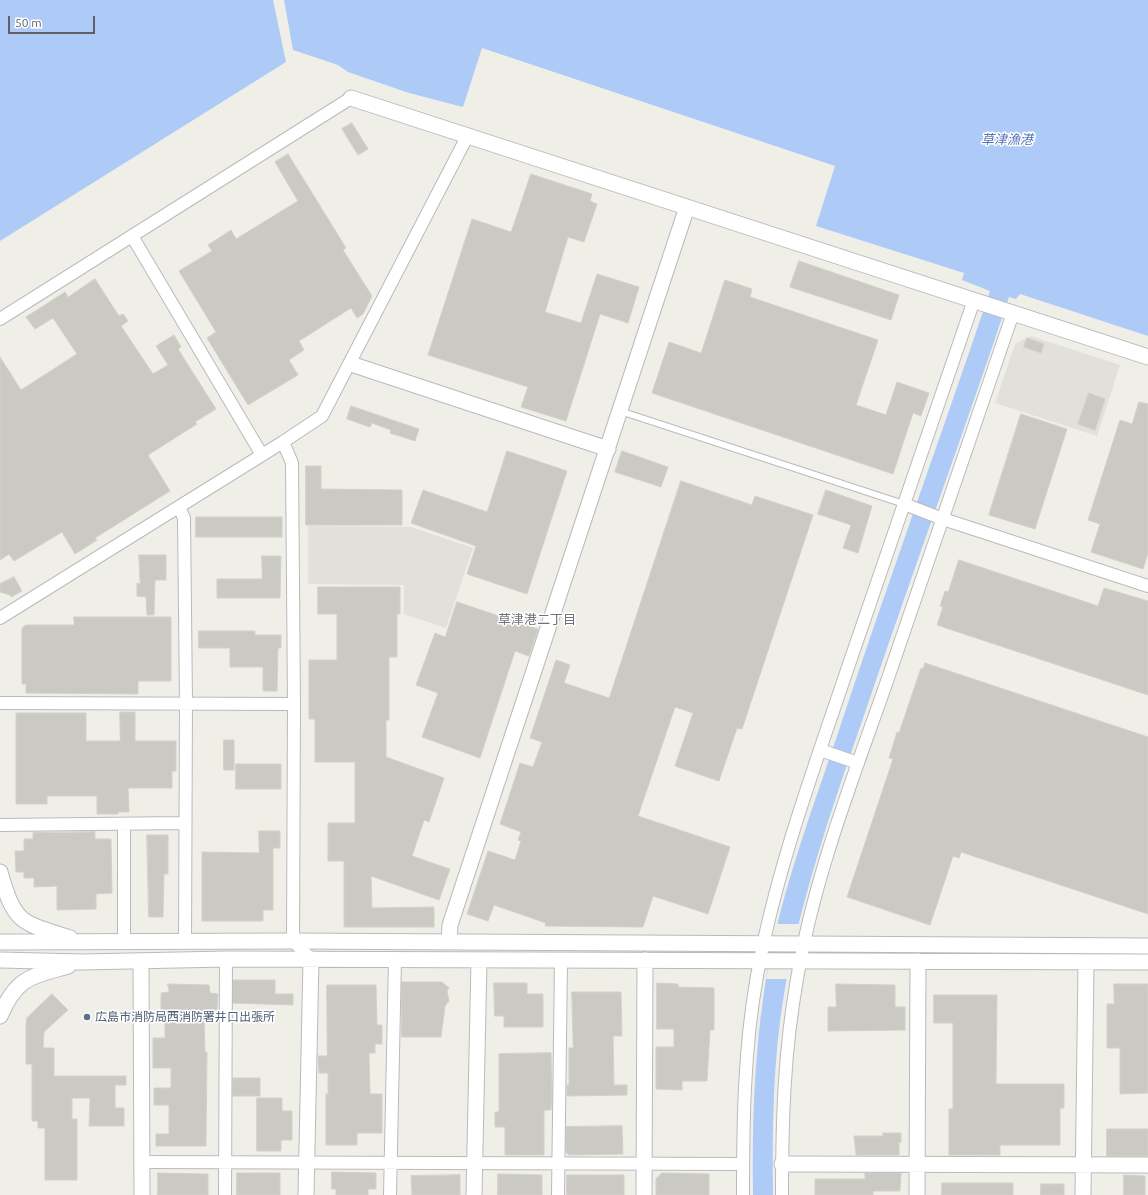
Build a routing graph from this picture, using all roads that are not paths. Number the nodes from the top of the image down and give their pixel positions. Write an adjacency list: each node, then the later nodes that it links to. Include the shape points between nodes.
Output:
1 (351, 98): 2 (street); 4 (street)
2 (468, 135): 3 (street); 9 (street)
3 (687, 207): 5 (street); 10 (street)
4 (132, 236): 7 (street); 13 (street)
5 (977, 301): 6 (street); 14 (street)
6 (1010, 313): 8 (street); 16 (street)
7 (0, 319)
8 (1148, 357)
9 (351, 364): 11 (street, via 322,416); 12 (street)
10 (620, 411): 12 (street); 14 (lane)
11 (283, 442): 13 (street); 21 (street, via 292,463)
12 (608, 449): 33 (street, via 450,925)
13 (262, 455): 15 (street)
14 (907, 505): 16 (street); 22 (street)
15 (179, 507): 18 (street); 19 (street, via 184,518)
16 (940, 518): 17 (street); 23 (street)
17 (1148, 586)
18 (0, 618)
19 (186, 702): 20 (street); 21 (street); 24 (street)
20 (0, 703)
21 (294, 704): 32 (street)
22 (824, 751): 23 (street); 34 (street, via 781,872)
23 (854, 762): 35 (street)
24 (184, 823): 25 (street); 31 (street)
25 (124, 824): 26 (street); 28 (street)
26 (0, 825)
27 (0, 872): 30 (street, via 9,901 19,918 34,927)
28 (124, 941): 30 (street); 31 (street)
29 (0, 942): 30 (street)
30 (83, 942)
31 (185, 942): 32 (street)
32 (293, 942): 33 (street); 38 (street)
33 (449, 942): 34 (street)
34 (768, 945): 35 (street); 44 (street)
35 (799, 945): 36 (street); 45 (street)
36 (1148, 946)
37 (226, 959): 38 (street); 47 (street); 54 (street)
38 (311, 959): 39 (street); 52 (street)
39 (395, 959): 41 (street); 55 (street)
40 (0, 960): 46 (street)
41 (479, 960): 42 (street); 56 (street)
42 (561, 960): 43 (street); 57 (street)
43 (645, 960): 44 (street); 58 (street)
44 (765, 961): 45 (street); 59 (street, via 753,1002 746,1070)
45 (796, 961): 48 (street); 60 (street, via 782,1106)
46 (82, 962): 47 (street); 51 (street, via 35,975 19,984)
47 (142, 962): 53 (street)
48 (918, 962): 49 (street); 61 (street)
49 (1086, 962): 50 (street); 62 (street)
50 (1148, 962)
51 (0, 1016)
52 (306, 1161): 54 (street); 55 (street); 66 (street)
53 (142, 1162): 54 (street); 64 (street)
54 (225, 1162): 65 (street)
55 (390, 1162): 56 (street); 67 (street)
56 (474, 1163): 57 (street); 68 (street)
57 (558, 1163): 58 (street); 69 (street)
58 (644, 1164): 59 (street); 70 (street)
59 (743, 1164): 71 (street)
60 (782, 1164): 61 (street); 72 (street)
61 (917, 1164): 62 (street); 73 (street)
62 (1083, 1165): 63 (street); 74 (street)
63 (1148, 1165)
64 (142, 1195)
65 (225, 1195)
66 (306, 1195)
67 (390, 1195)
68 (474, 1195)
69 (558, 1195)
70 (644, 1195)
71 (743, 1195)
72 (782, 1195)
73 (917, 1195)
74 (1083, 1195)

